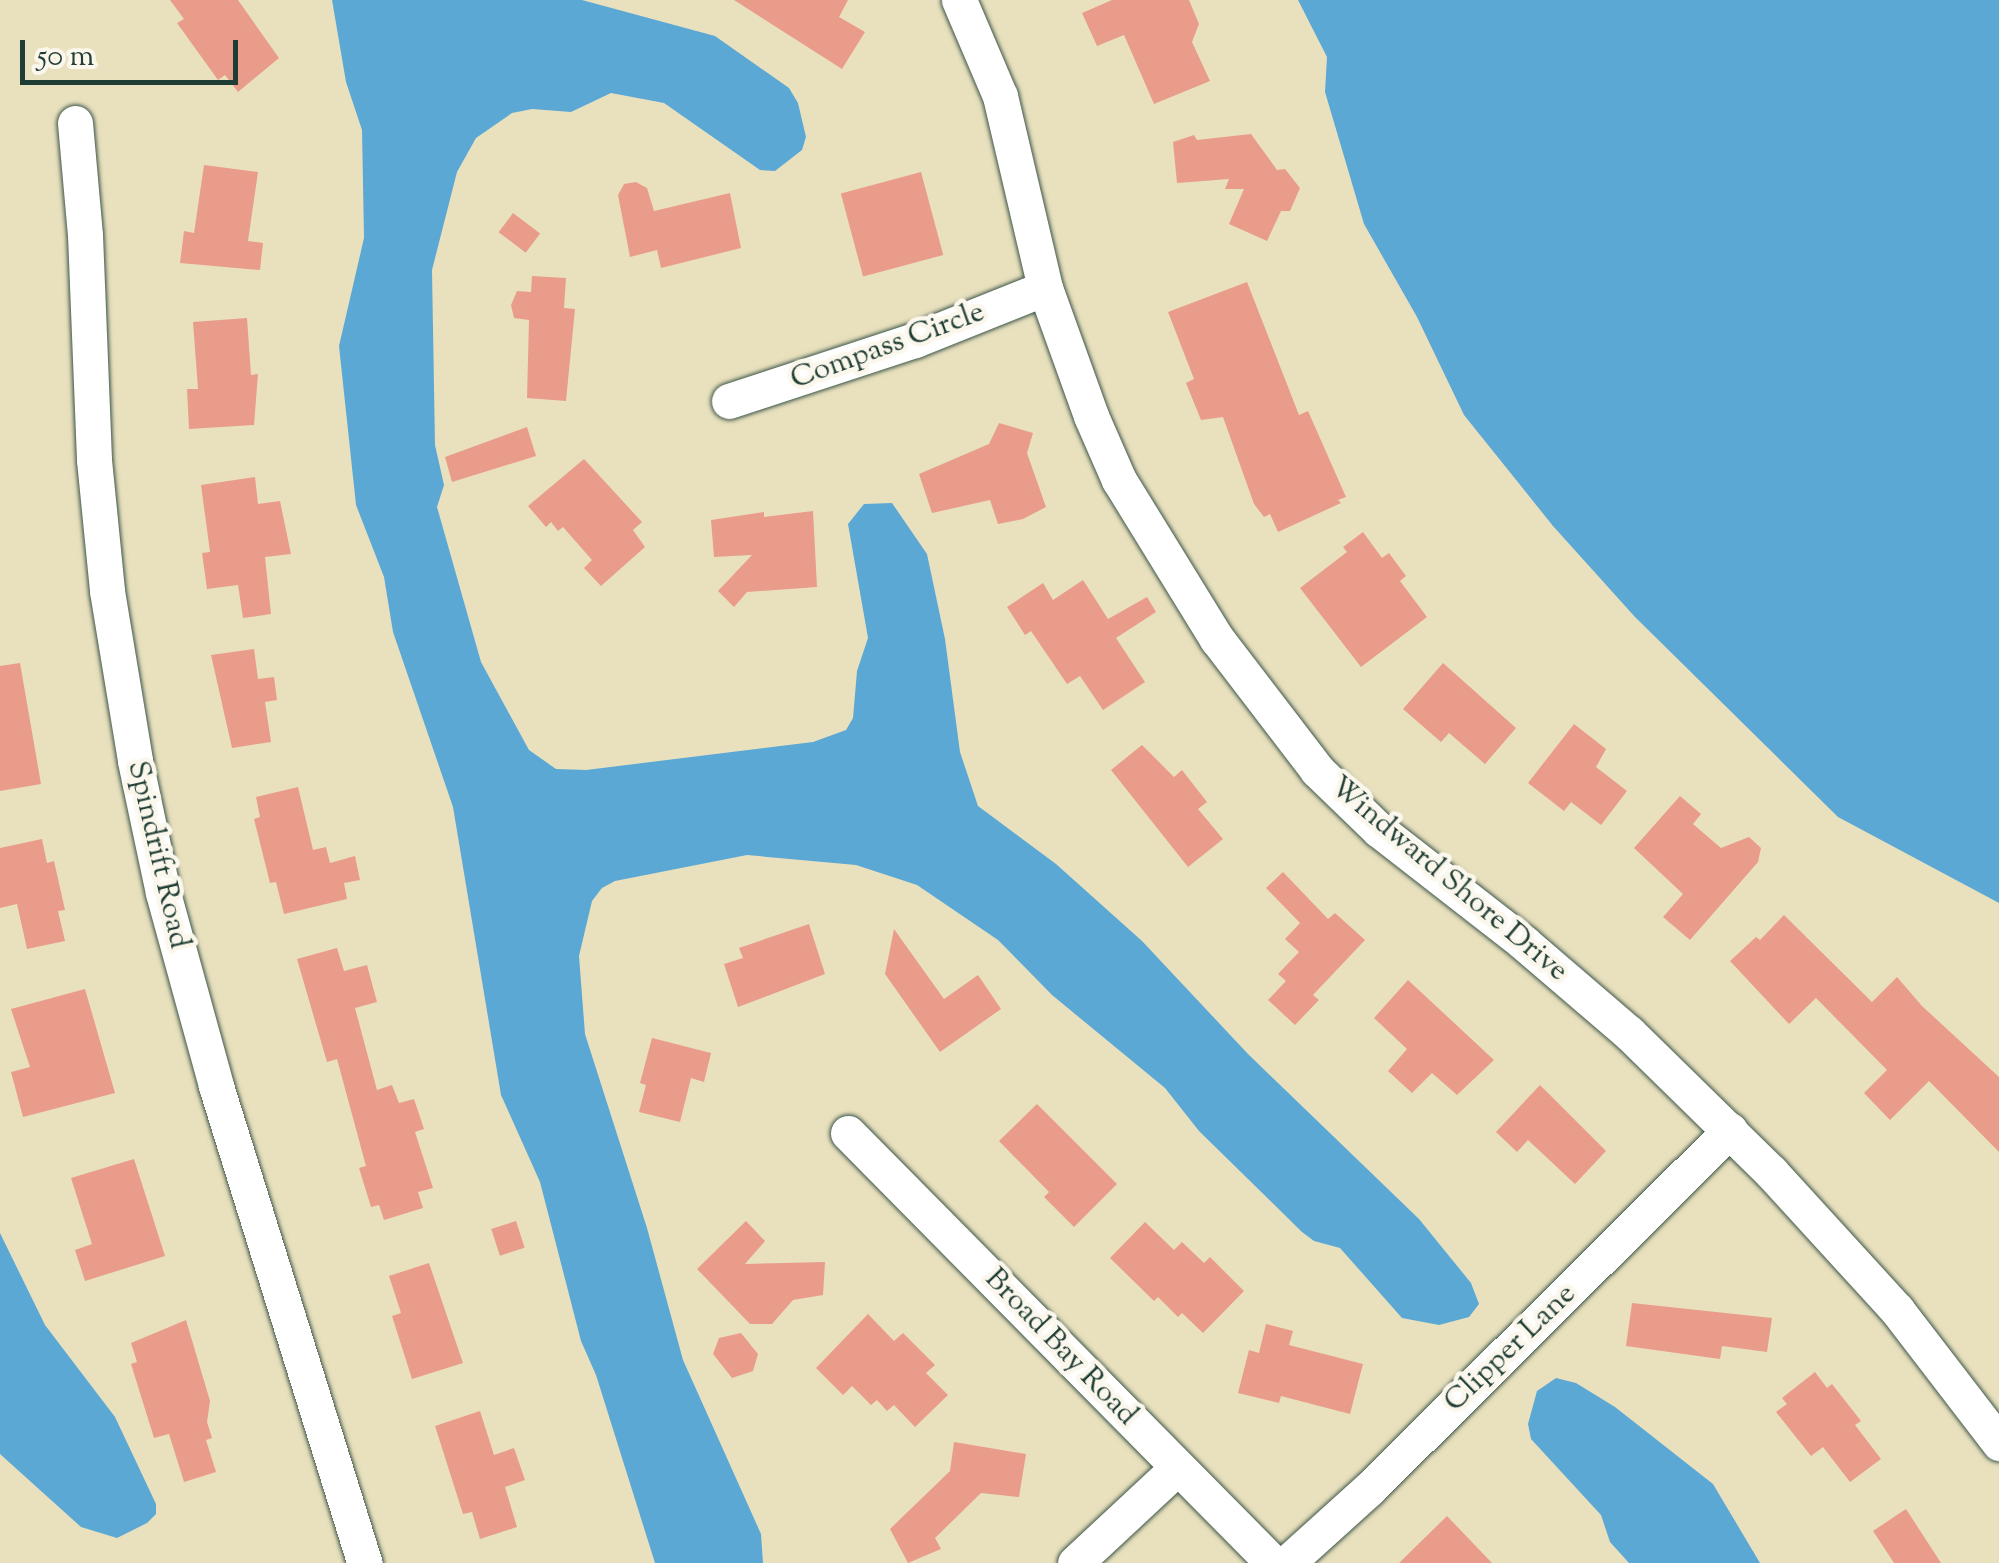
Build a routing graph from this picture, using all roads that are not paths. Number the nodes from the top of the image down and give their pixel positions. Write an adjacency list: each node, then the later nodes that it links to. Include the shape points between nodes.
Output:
1 (959, 0): 3 (street, Windward Shore Drive, via 1000,96)
2 (74, 123): 9 (street, Spindrift Road, via 94,460 135,761 216,1086)
3 (1045, 288): 4 (street, Compass Circle); 5 (street, Windward Shore Drive, via 1119,480 1217,640 1272,715 1379,830 1539,956)
4 (729, 402)
5 (1730, 1130): 7 (street, Windward Shore Drive, via 1897,1310); 12 (street, Clipper Lane)
6 (848, 1133): 8 (street, Broad Bay Road)
7 (1999, 1443)
8 (1176, 1468): 10 (street); 11 (street, Broad Bay Road)
9 (364, 1563)
10 (1076, 1563)
11 (1273, 1563)
12 (1287, 1563)

